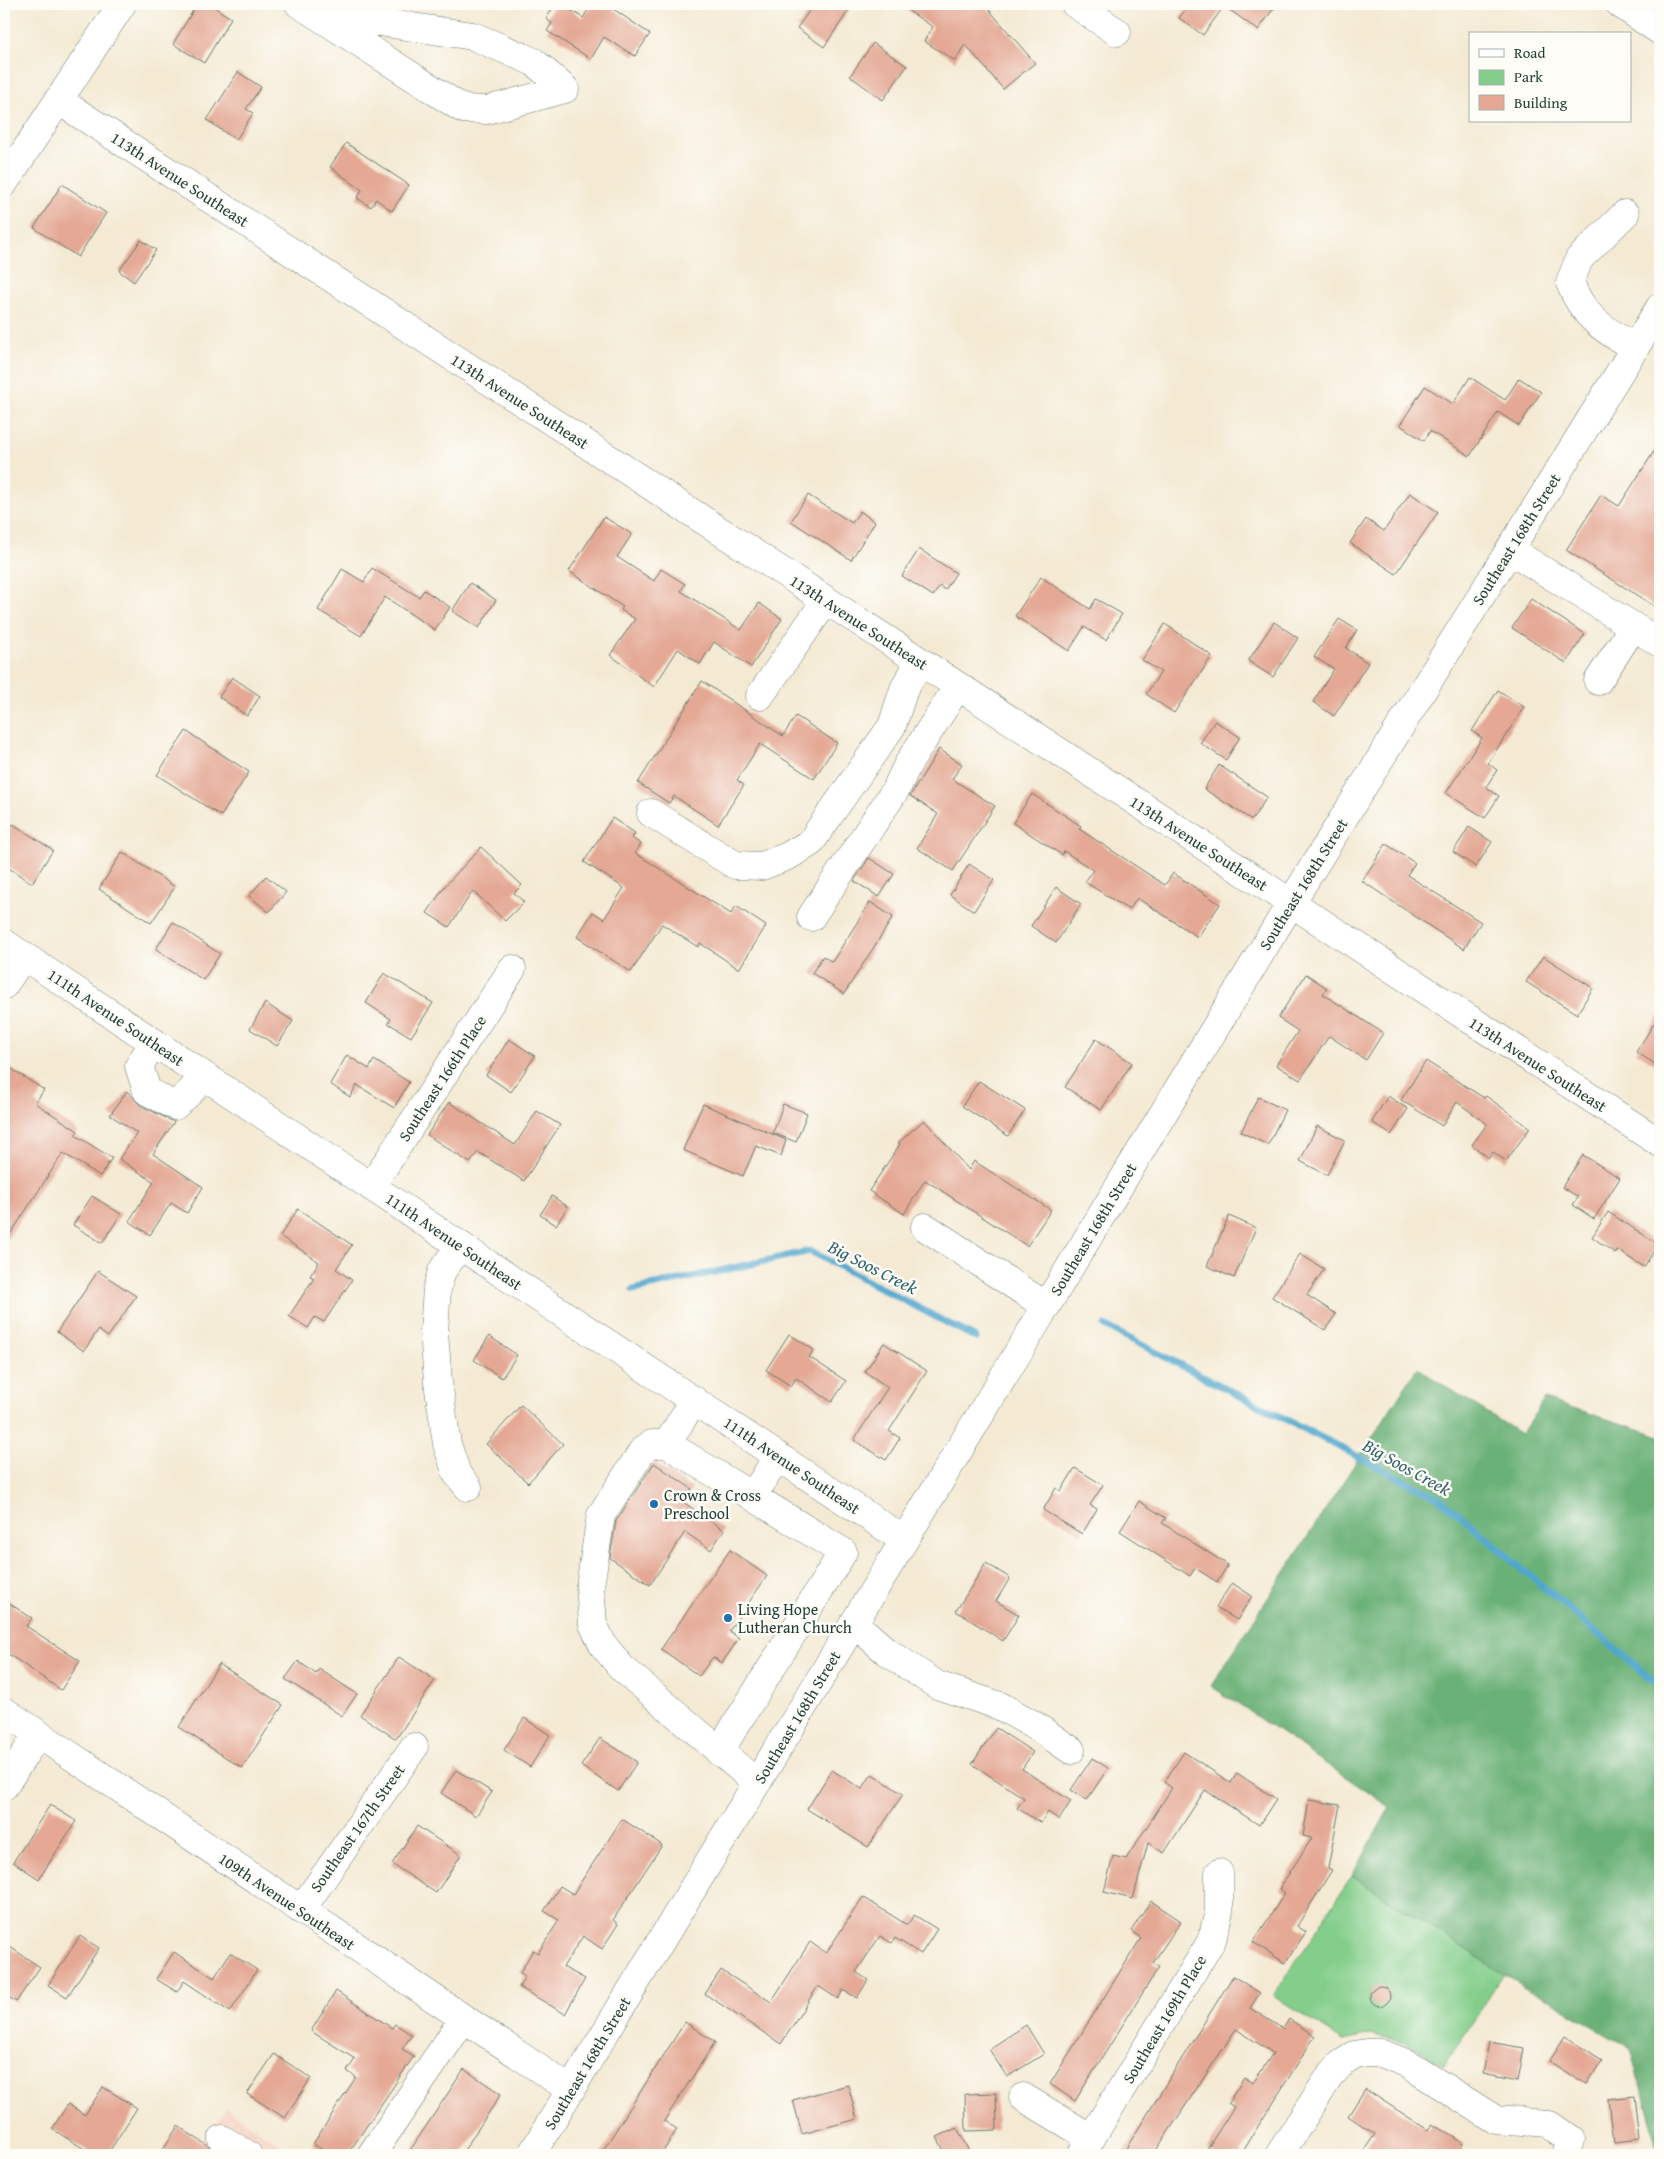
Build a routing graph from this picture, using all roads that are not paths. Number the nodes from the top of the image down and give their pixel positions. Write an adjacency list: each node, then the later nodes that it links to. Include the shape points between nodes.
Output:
1 (122, 4): 7 (street)
2 (1075, 4): 6 (street)
3 (1620, 4): 5 (street)
4 (305, 8): 4 (street, via 463,109 487,110 565,89 534,62 473,36)
5 (1660, 31)
6 (1117, 32)
7 (58, 100): 8 (street); 13 (street, 113th Avenue Southeast)
8 (4, 183)
9 (1625, 214): 11 (street, via 1579,259 1570,283 1577,302 1591,317)
10 (1660, 308): 11 (street, Southeast 168th Street)
11 (1635, 348): 12 (street, Southeast 168th Street)
12 (1510, 550): 14 (street); 21 (street, Southeast 168th Street)
13 (826, 600): 16 (street, 113th Avenue Southeast); 19 (street)
14 (1634, 627): 15 (street); 17 (street)
15 (1660, 643)
16 (920, 661): 18 (street, 113th Avenue Southeast); 20 (street, via 904,689 892,726 810,843 788,856 762,866 736,865)
17 (1598, 681)
18 (958, 686): 21 (street, 113th Avenue Southeast); 22 (street, via 908,764 896,789)
19 (760, 696)
20 (651, 813)
21 (1291, 903): 28 (street, 113th Avenue Southeast); 32 (street, Southeast 168th Street)
22 (811, 917)
23 (14, 949): 25 (street); 26 (street, 111th Avenue Southeast)
24 (512, 969): 29 (street, Southeast 166th Place)
25 (4, 985)
26 (154, 1042): 27 (street, 111th Avenue Southeast); 27 (street, via 139,1066 147,1091 175,1106)
27 (203, 1075): 29 (street, 111th Avenue Southeast)
28 (1660, 1143)
29 (371, 1187): 31 (street, 111th Avenue Southeast)
30 (925, 1227): 32 (street)
31 (460, 1245): 33 (street, 111th Avenue Southeast); 36 (street, via 442,1272 437,1288 434,1332 448,1444 457,1474)
32 (1046, 1306): 38 (street, Southeast 168th Street)
33 (694, 1400): 34 (street); 35 (street, 111th Avenue Southeast)
34 (667, 1444): 37 (street); 44 (street, via 652,1444 643,1450 601,1515 590,1586 593,1624 603,1645 622,1668)
35 (778, 1456): 37 (street); 38 (street, 111th Avenue Southeast)
36 (468, 1487)
37 (753, 1496): 44 (street, via 843,1552)
38 (904, 1540): 39 (street, Southeast 168th Street)
39 (854, 1623): 43 (street, via 886,1651 937,1685 1000,1706); 45 (street, Southeast 168th Street)
40 (4, 1711): 41 (street, 109th Avenue Southeast)
41 (38, 1734): 46 (street); 48 (street, 109th Avenue Southeast)
42 (414, 1747): 48 (street, Southeast 167th Street)
43 (1071, 1750)
44 (720, 1752): 45 (street)
45 (757, 1783): 50 (street, Southeast 168th Street)
46 (4, 1786)
47 (1219, 1873): 53 (street, Southeast 169th Place, via 1219,1911 1212,1940)
48 (301, 1910): 49 (street, 109th Avenue Southeast)
49 (464, 2018): 50 (street, 109th Avenue Southeast); 55 (street)
50 (571, 2090): 56 (street, Southeast 168th Street)
51 (1023, 2097): 53 (street)
52 (222, 2139): 54 (street)
53 (1086, 2147)
54 (248, 2155)
55 (371, 2155)
56 (532, 2155)
57 (1279, 2155): 58 (street, via 1330,2076 1341,2064 1367,2053 1380,2053 1406,2063 1496,2120 1548,2124 1571,2140)
58 (1566, 2155)

